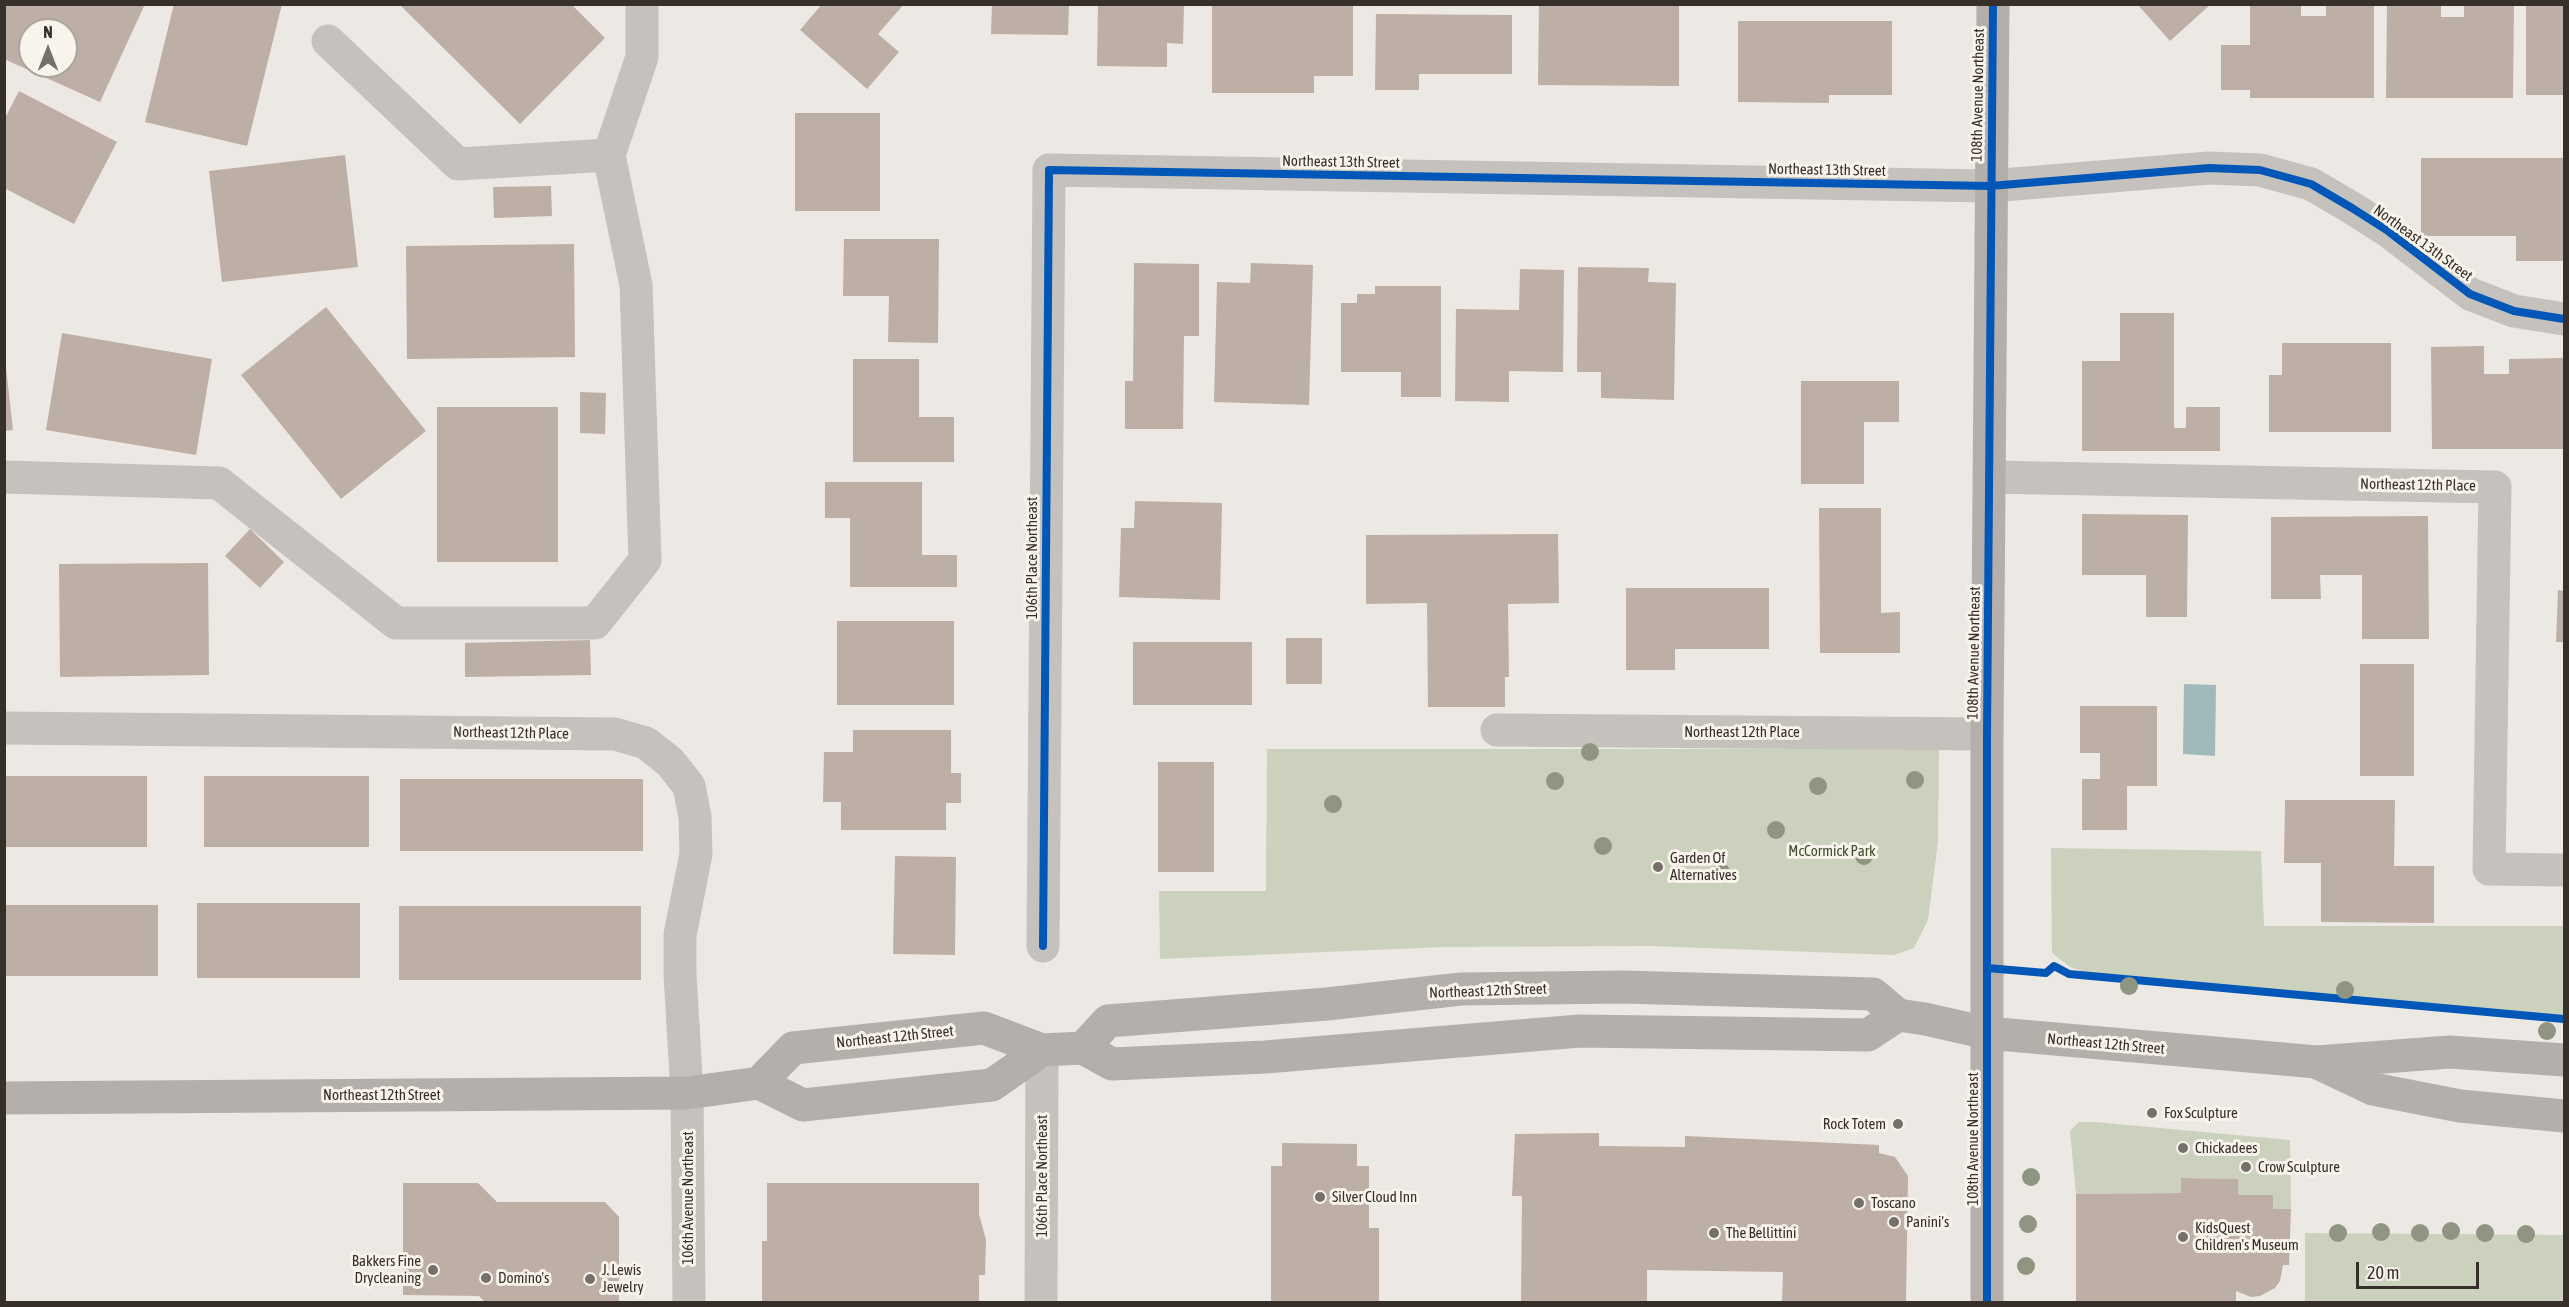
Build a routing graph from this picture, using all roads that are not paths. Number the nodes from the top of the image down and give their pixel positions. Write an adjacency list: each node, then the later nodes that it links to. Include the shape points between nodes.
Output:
1 (642, 4): 4 (street, via 642,57)
2 (1993, 4): 6 (main road, 108th Avenue Northeast)
3 (328, 41): 4 (street, via 458,164)
4 (609, 155): 8 (street, via 636,285 645,560 595,623 396,623 219,483)
5 (1048, 170): 6 (street, Northeast 13th Street); 14 (street, 106th Place Northeast)
6 (1990, 186): 7 (street, Northeast 13th Street, via 2209,168 2260,170 2310,184 2342,202 2388,231 2470,294 2514,311); 9 (main road, 108th Avenue Northeast)
7 (2565, 319)
8 (4, 477)
9 (1990, 477): 12 (main road, 108th Avenue Northeast); 13 (street, Northeast 12th Place, via 2495,487 2489,869)
10 (4, 728): 22 (street, Northeast 12th Place, via 615,734 646,743 670,762 689,786 695,817 696,854 680,935)
11 (1497, 730): 12 (street, Northeast 12th Place)
12 (1987, 734): 16 (main road, 108th Avenue Northeast)
13 (2565, 870)
14 (1043, 946)
15 (1898, 1016): 16 (main road, Northeast 12th Street); 17 (main road, via 1868,1035 1580,1030 1265,1057 1112,1064); 17 (main road, Northeast 12th Street, via 1873,994 1623,987 1461,989 1108,1021)
16 (1987, 1033): 20 (main road, Northeast 12th Street); 27 (main road, 108th Avenue Northeast)
17 (1083, 1048): 18 (main road, Northeast 12th Street)
18 (1042, 1050): 21 (main road, via 992,1085 803,1105); 21 (main road, Northeast 12th Street, via 984,1028 793,1048); 26 (street, 106th Place Northeast)
19 (2565, 1059): 20 (main road, Northeast 12th Street, via 2450,1052)
20 (2317, 1062): 24 (main road, Northeast 12th Street, via 2373,1089 2460,1106)
21 (759, 1083): 22 (main road, Northeast 12th Street)
22 (687, 1093): 23 (main road, Northeast 12th Street); 25 (street, 106th Avenue Northeast)
23 (4, 1098)
24 (2565, 1116)
25 (689, 1302)
26 (1041, 1302)
27 (1987, 1302)

